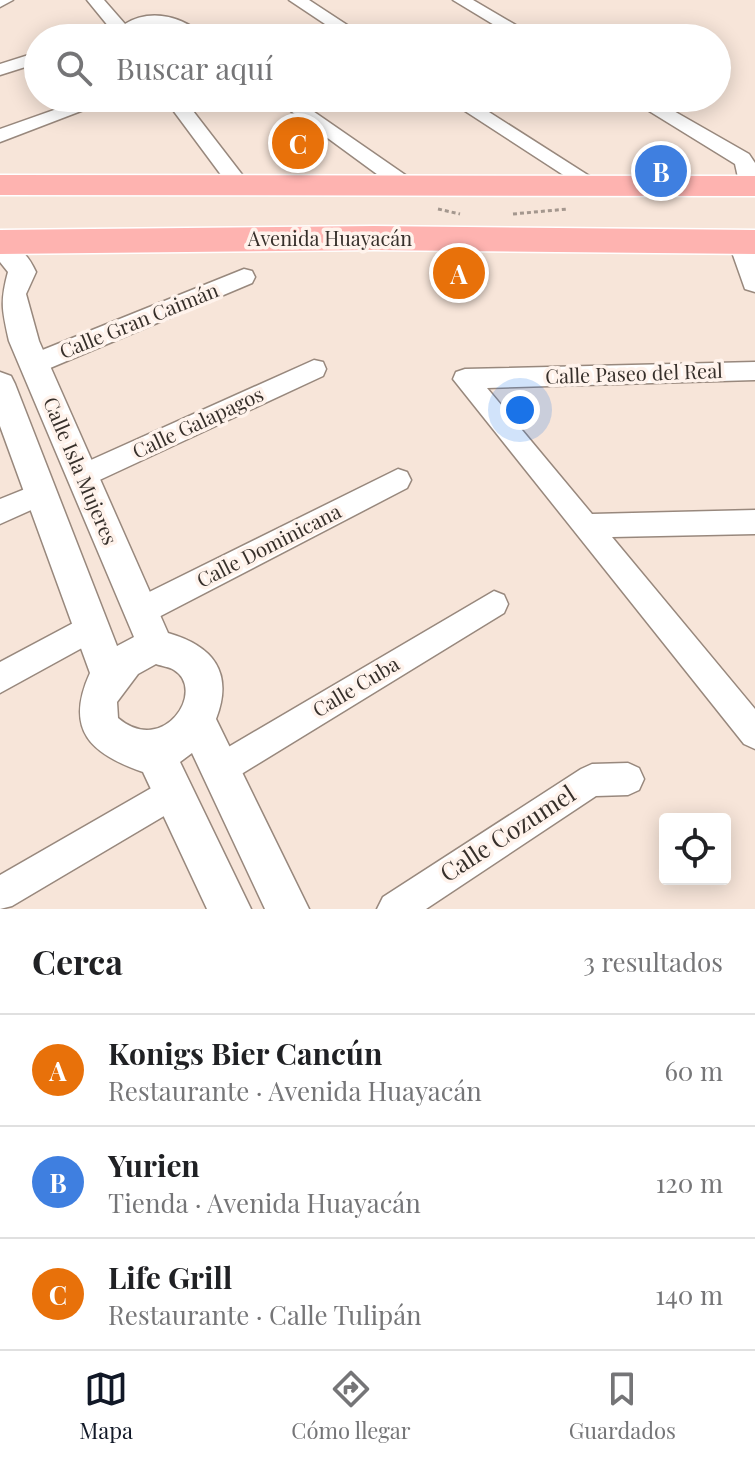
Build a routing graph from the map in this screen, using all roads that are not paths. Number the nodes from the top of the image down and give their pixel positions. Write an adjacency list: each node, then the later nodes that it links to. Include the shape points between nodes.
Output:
1 (95, 0): 6 (street)
2 (144, 0): 5 (street)
3 (297, 0): 9 (street)
4 (461, 0): 10 (street)
5 (145, 20): 7 (street); 8 (street, via 163,18)
6 (116, 24)
7 (140, 24)
8 (173, 24)
9 (336, 24)
10 (504, 24)
11 (24, 62): 12 (street)
12 (0, 70)
13 (67, 112): 18 (street)
14 (184, 112): 20 (street)
15 (302, 112): 21 (street)
16 (476, 112): 22 (street)
17 (661, 112): 24 (street, via 742,159)
18 (0, 136)
19 (0, 185): 20 (main road)
20 (240, 186): 21 (main road)
21 (407, 186): 22 (main road)
22 (595, 186): 23 (main road)
23 (665, 186): 24 (main road); 25 (main road, via 645,203 645,210 665,229)
24 (752, 186)
25 (689, 241): 26 (main road, Avenida Huayacán); 28 (main road, Avenida Huayacán)
26 (748, 241): 31 (street)
27 (0, 242): 28 (main road, Avenida Huayacán)
28 (82, 242): 30 (main road)
29 (244, 277): 32 (street, Calle Gran Caimán)
30 (8, 279): 32 (street, Calle Isla Mujeres, via 15,316)
31 (755, 282)
32 (34, 364): 36 (street, Calle Isla Mujeres)
33 (314, 369): 36 (street, Calle Galapagos)
34 (755, 371): 41 (street, Calle Paseo del Real, via 465,379)
35 (0, 384): 38 (street, Calle Isla Mujeres)
36 (82, 476): 43 (street, Calle Isla Mujeres)
37 (398, 480): 43 (street, Calle Dominicana)
38 (40, 494): 39 (street); 44 (street, Calle Isla Mujeres)
39 (0, 512)
40 (755, 522): 41 (street)
41 (585, 526): 49 (street)
42 (494, 604): 51 (street, Calle Cuba)
43 (141, 611): 45 (street, Calle Isla Mujeres)
44 (92, 627): 46 (street, Calle Isla Mujeres); 47 (street)
45 (156, 647): 46 (street, via 130,655); 48 (street, via 185,654 203,676 204,706)
46 (109, 674): 50 (street, via 99,698 108,734 128,749)
47 (0, 678)
48 (197, 721): 50 (street, via 179,741); 51 (street)
49 (753, 728)
50 (154, 751): 53 (street)
51 (219, 770): 56 (street)
52 (628, 779): 57 (street, Calle Cozumel, via 592,780)
53 (174, 791): 54 (street); 55 (street)
54 (0, 894)
55 (229, 909)
56 (287, 909)
57 (395, 909)

